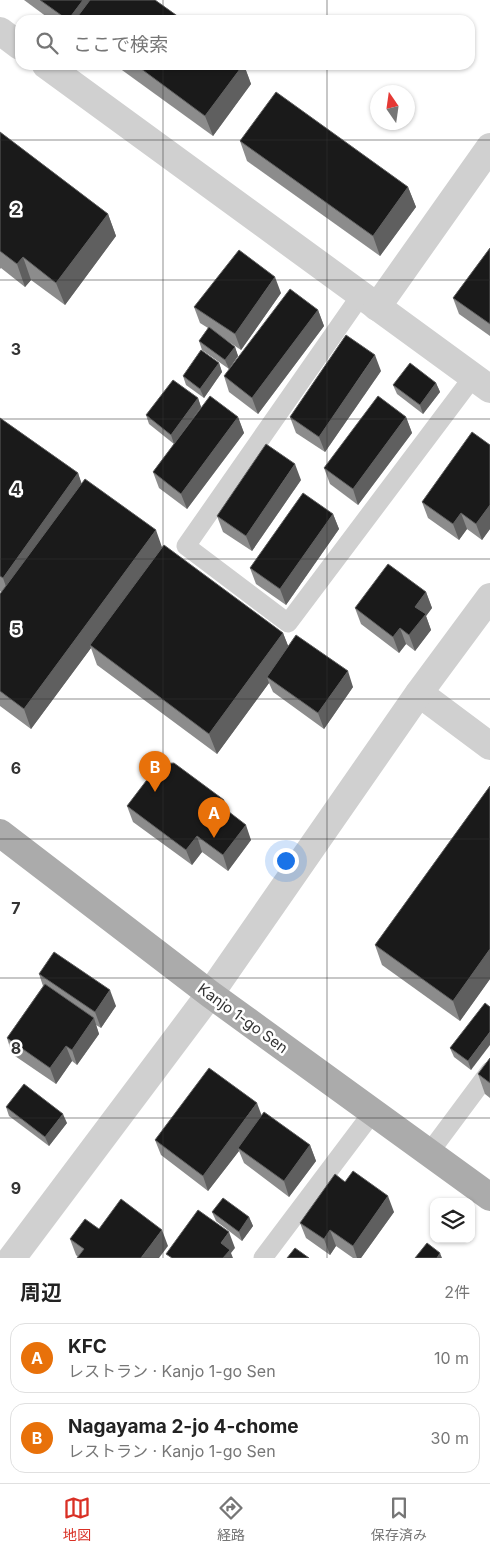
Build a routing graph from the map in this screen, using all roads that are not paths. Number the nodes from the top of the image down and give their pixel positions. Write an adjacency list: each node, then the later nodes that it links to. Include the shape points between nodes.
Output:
1 (0, 31): 2 (street)
2 (15, 42)
3 (53, 70): 5 (street)
4 (490, 147): 5 (street)
5 (369, 301): 6 (street); 6 (lane, via 186,546 288,623)
6 (481, 383)
7 (490, 597): 8 (street)
8 (418, 693): 9 (street); 11 (street)
9 (490, 746)
10 (0, 833): 11 (main road, Kanjo 1-go Sen)
11 (210, 994): 13 (main road, Kanjo 1-go Sen); 16 (street)
12 (490, 1071): 14 (lane)
13 (373, 1112): 14 (main road, Kanjo 1-go Sen); 17 (lane)
14 (429, 1153): 15 (main road, Kanjo 1-go Sen)
15 (490, 1197)
16 (12, 1258)
17 (263, 1258)

